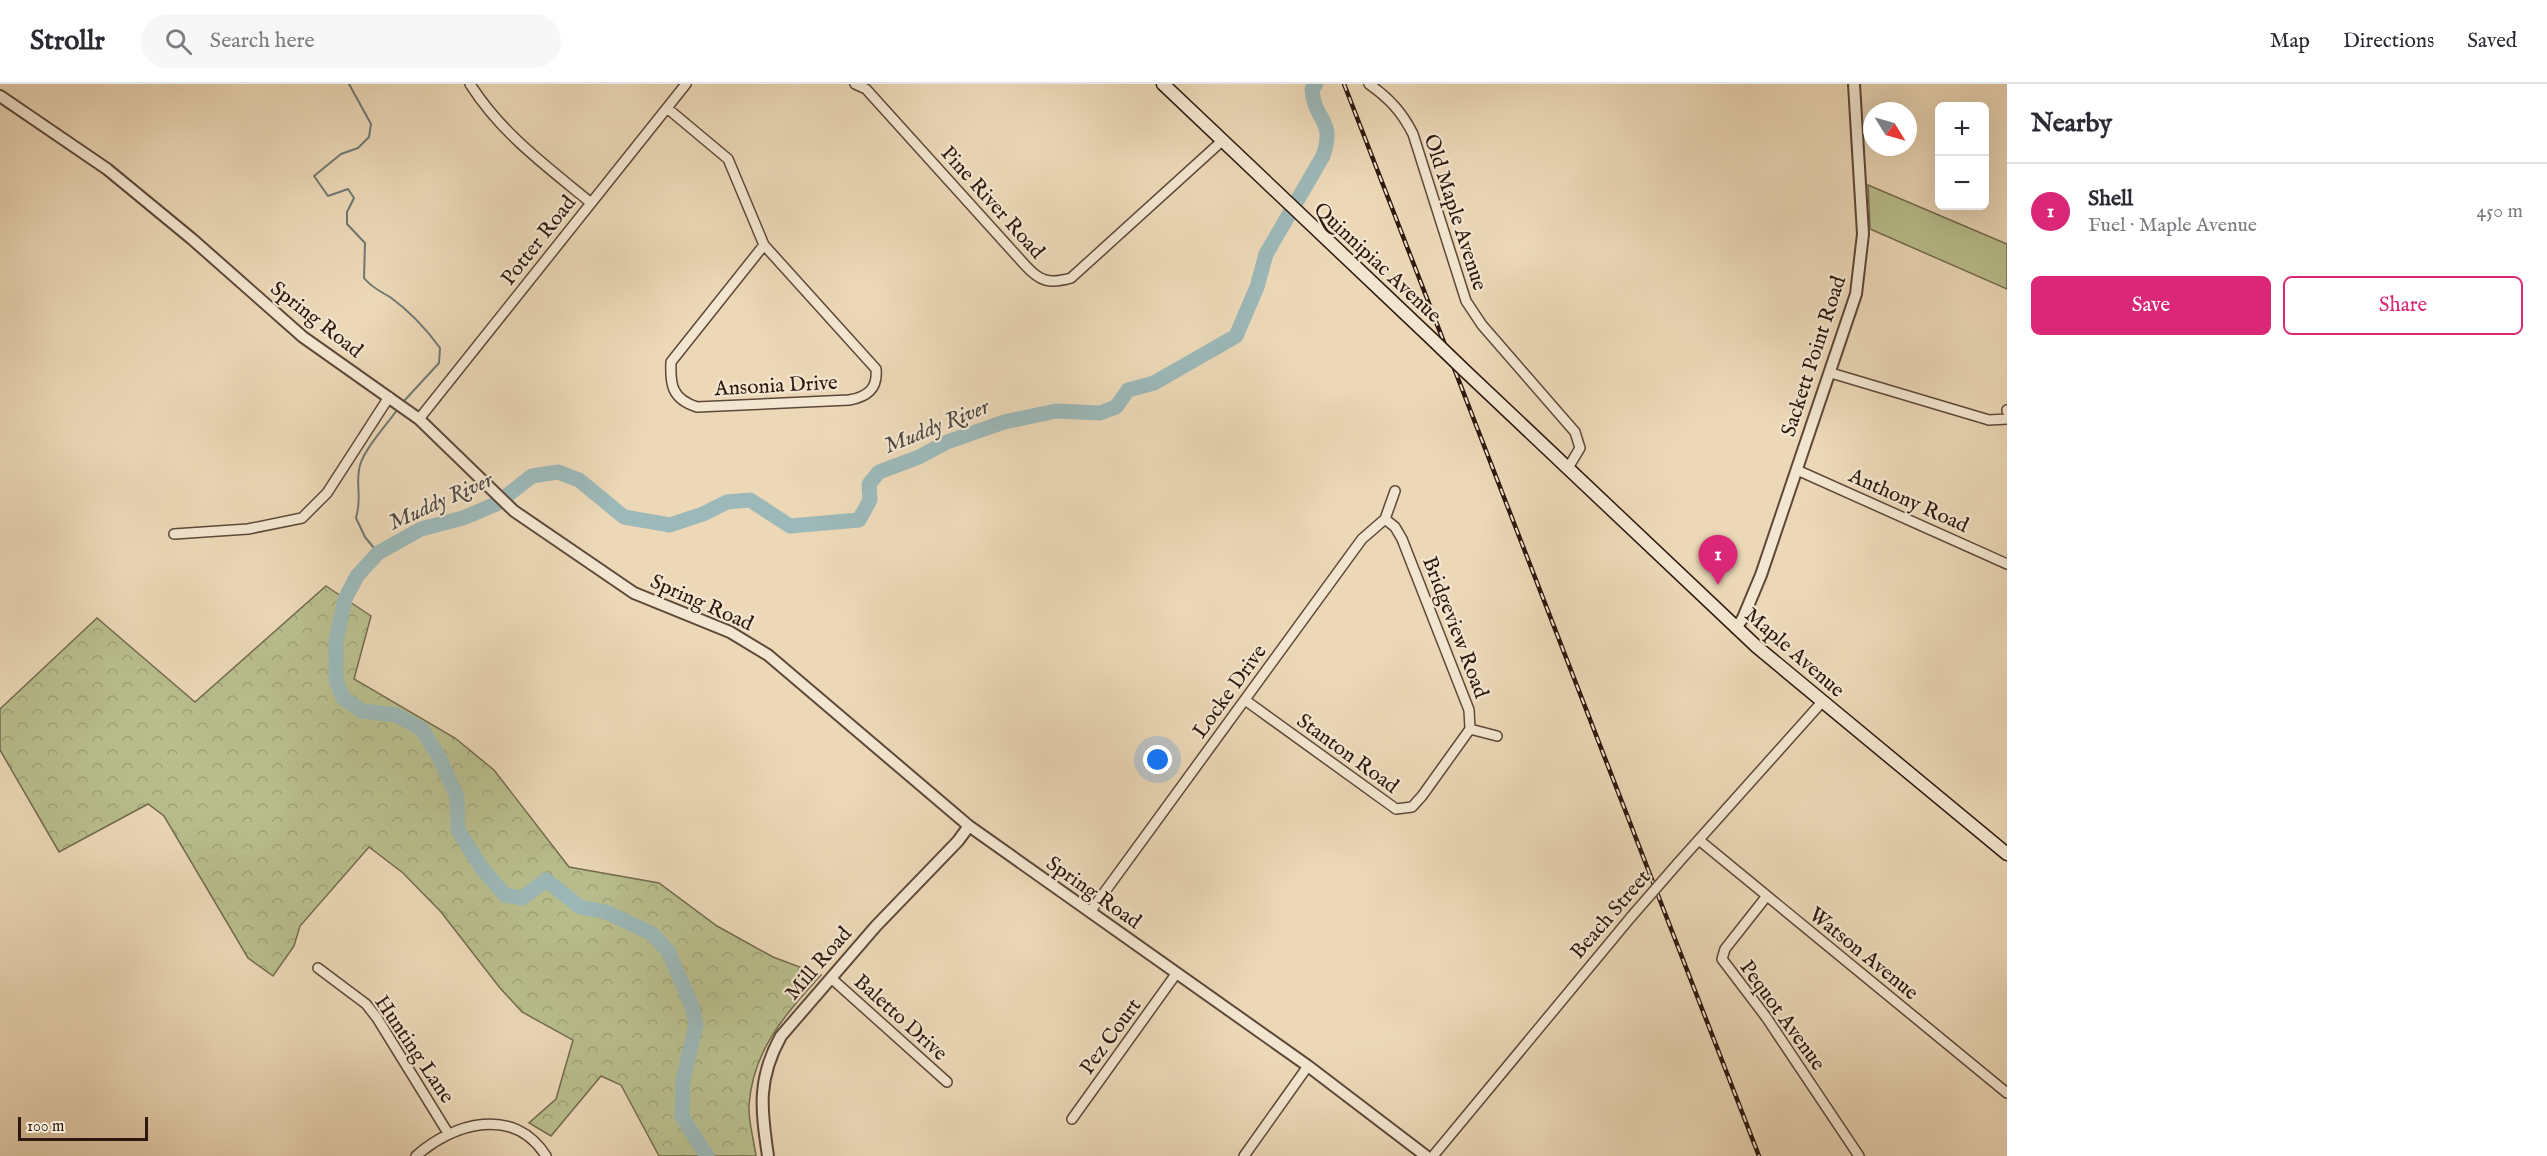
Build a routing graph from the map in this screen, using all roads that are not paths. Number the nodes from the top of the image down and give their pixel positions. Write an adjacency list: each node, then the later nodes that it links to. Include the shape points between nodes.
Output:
1 (470, 84): 10 (street, via 505,130)
2 (686, 84): 8 (street, Potter Road)
3 (855, 84): 9 (street, Pine River Road, via 866,89 1043,281 1071,278)
4 (1163, 84): 9 (main road, Quinnipiac Avenue)
5 (1369, 84): 16 (street, Old Maple Avenue, via 1391,100 1413,134 1466,301 1482,325 1575,432 1580,448)
6 (1854, 84): 12 (street, Sackett Point Road, via 1862,251 1855,300)
7 (0, 96): 13 (street, Spring Road, via 107,169 303,337)
8 (667, 108): 10 (street, Potter Road); 11 (street, Ansonia Drive, via 728,159)
9 (1222, 141): 16 (main road, Quinnipiac Avenue, bridge)
10 (590, 202): 14 (street, Potter Road)
11 (764, 245): 11 (street, Ansonia Drive, via 876,369 876,384 869,393 849,400 697,407 678,396 670,383 671,362)
12 (1831, 373): 15 (street, via 1989,420); 17 (street, Sackett Point Road)
13 (389, 397): 14 (street, Spring Road); 20 (street, via 327,493 302,518 248,529)
14 (419, 419): 27 (street, Spring Road, via 508,505 634,593 730,632 768,655)
15 (2007, 419)
16 (1568, 468): 22 (main road, Maple Avenue)
17 (1797, 470): 21 (street, Anthony Road); 22 (street, Sackett Point Road, via 1761,575)
18 (1395, 491): 19 (street, Locke Drive)
19 (1384, 519): 23 (street, Locke Drive, via 1362,539); 25 (street, Bridgeview Road, via 1402,539 1469,710)
20 (174, 534)
21 (2007, 564)
22 (1736, 628): 24 (main road, Maple Avenue)
23 (1245, 700): 25 (street, Stanton Road, via 1396,809 1406,810 1417,801); 31 (street, Locke Drive)
24 (1822, 702): 28 (street, Beach Street); 29 (main road, Maple Avenue)
25 (1470, 729): 26 (street, Bridgeview Road)
26 (1497, 736)
27 (969, 826): 31 (street, Spring Road); 34 (street, Mill Road)
28 (1699, 840): 30 (street, Watson Avenue); 45 (street, Beach Street, bridge)
29 (2007, 854)
30 (1766, 897): 37 (street, Watson Avenue); 46 (street, Pequot Avenue, via 1722,958)
31 (1090, 912): 33 (street, Spring Road)
32 (318, 968): 39 (street, Hunting Lane, via 366,1004)
33 (1176, 974): 35 (street, Spring Road); 38 (street, Pez Court)
34 (831, 978): 36 (street, Baletto Drive); 42 (street, Mill Road, via 788,1026 771,1054 762,1089)
35 (1308, 1066): 43 (street); 44 (street, Spring Road)
36 (947, 1082)
37 (2007, 1093)
38 (1072, 1119)
39 (448, 1133): 40 (street); 41 (street, via 481,1123 500,1124 533,1140)
40 (416, 1156)
41 (546, 1156)
42 (768, 1156)
43 (1244, 1156)
44 (1426, 1156)
45 (1433, 1156)
46 (1859, 1156)

